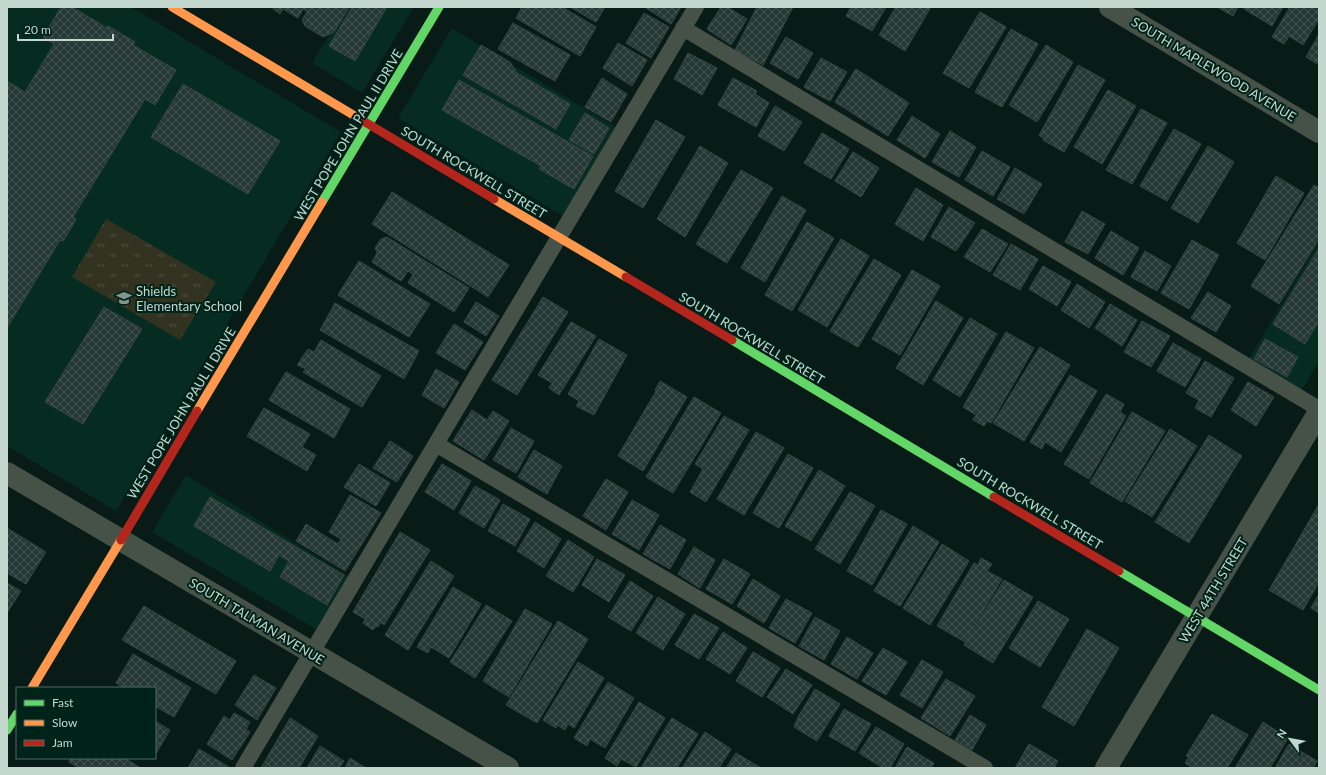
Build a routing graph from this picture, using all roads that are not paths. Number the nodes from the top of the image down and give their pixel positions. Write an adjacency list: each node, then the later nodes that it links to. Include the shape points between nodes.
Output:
1 (172, 7): 6 (street, SOUTH ROCKWELL STREET)
2 (439, 7): 6 (street, WEST POPE JOHN PAUL II DRIVE)
3 (696, 7): 5 (lane)
4 (1110, 7): 7 (street, SOUTH MAPLEWOOD AVENUE)
5 (683, 28): 8 (lane); 9 (lane)
6 (369, 124): 8 (street, SOUTH ROCKWELL STREET); 12 (street, WEST POPE JOHN PAUL II DRIVE)
7 (1319, 132)
8 (559, 238): 10 (lane); 13 (street, SOUTH ROCKWELL STREET)
9 (1319, 410): 13 (street, WEST 44TH STREET)
10 (436, 444): 14 (lane); 21 (lane)
11 (7, 473): 12 (street, SOUTH TALMAN AVENUE)
12 (121, 540): 14 (street, SOUTH TALMAN AVENUE); 15 (street, WEST POPE JOHN PAUL II DRIVE)
13 (1196, 617): 16 (street, SOUTH ROCKWELL STREET); 22 (street, WEST 44TH STREET)
14 (312, 653): 19 (lane); 20 (street, SOUTH TALMAN AVENUE)
15 (33, 687)
16 (1319, 690)
17 (16, 716): 18 (street)
18 (7, 730)
19 (243, 768)
20 (508, 768)
21 (985, 768)
22 (1106, 768)

